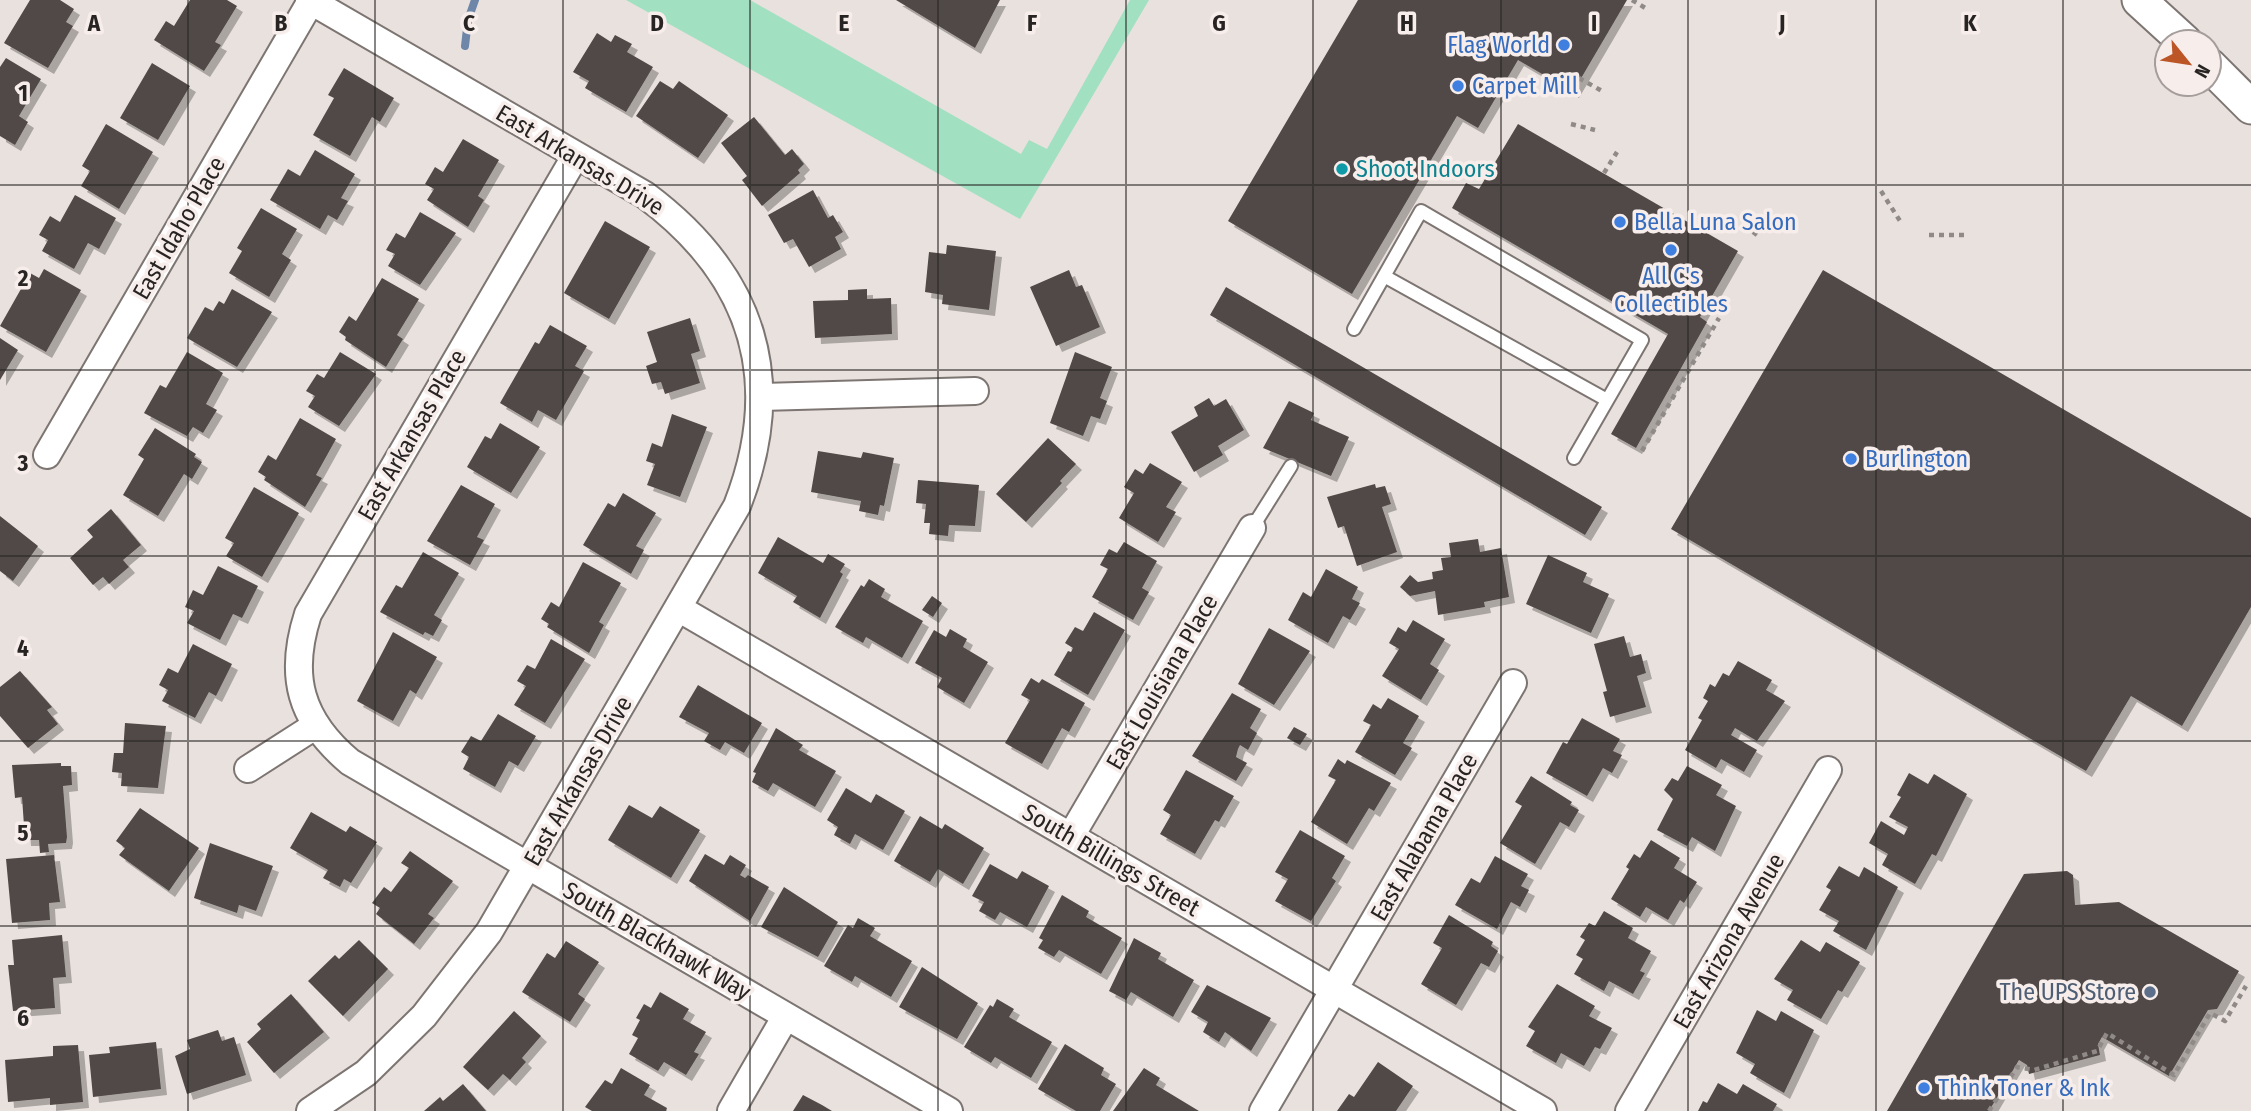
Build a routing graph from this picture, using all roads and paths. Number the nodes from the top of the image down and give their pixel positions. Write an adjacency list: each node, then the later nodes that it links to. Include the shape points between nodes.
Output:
1 (1632, 0): 4 (path)
2 (2139, 0): 5 (street)
3 (310, 1): 13 (street, East Arkansas Drive); 26 (street, East Idaho Place)
4 (1647, 9)
5 (2170, 28)
6 (1579, 78): 8 (path)
7 (2223, 79): 9 (street)
8 (1602, 91)
9 (2251, 107)
10 (1571, 124): 11 (path)
11 (1595, 130)
12 (1617, 152): 14 (path)
13 (576, 155): 23 (street, East Arkansas Drive, via 670,214 715,263 749,329); 32 (street, East Arkansas Place, via 308,614 297,662 300,687)
14 (1604, 173)
15 (1881, 191): 16 (path)
16 (1900, 221)
17 (1929, 235): 18 (path)
18 (1966, 235)
19 (1384, 276): 21 (lane); 24 (lane); 24 (lane, via 1421,211 1642,340)
20 (1719, 318): 25 (path)
21 (1353, 329)
22 (975, 391): 23 (street)
23 (761, 397): 30 (street, East Arkansas Drive, via 756,446 737,506)
24 (1607, 400): 27 (lane)
25 (1642, 451)
26 (47, 455)
27 (1574, 458)
28 (1291, 466): 29 (lane)
29 (1252, 528): 35 (street, East Louisiana Place)
30 (678, 608): 35 (street, South Billings Street); 36 (street, East Arkansas Drive)
31 (1513, 683): 38 (street, East Alabama Place)
32 (315, 726): 33 (street); 36 (street, East Arkansas Place, via 350,762)
33 (248, 769)
34 (1828, 770): 45 (street, East Arizona Avenue)
35 (1071, 836): 38 (street, South Billings Street)
36 (528, 866): 39 (street, South Blackhawk Way); 40 (street, East Arkansas Drive, via 489,932 424,1016 366,1073)
37 (2246, 986): 46 (path, via 2225,1021 2210,1013 2174,1075 2107,1033 2097,1051 2034,1070 2017,1067)
38 (1335, 991): 43 (street); 44 (street, South Billings Street)
39 (786, 1016): 41 (street); 42 (street, South Blackhawk Way)
40 (310, 1111)
41 (731, 1111)
42 (949, 1111)
43 (1263, 1111)
44 (1543, 1111)
45 (1629, 1111)
46 (1989, 1111)

